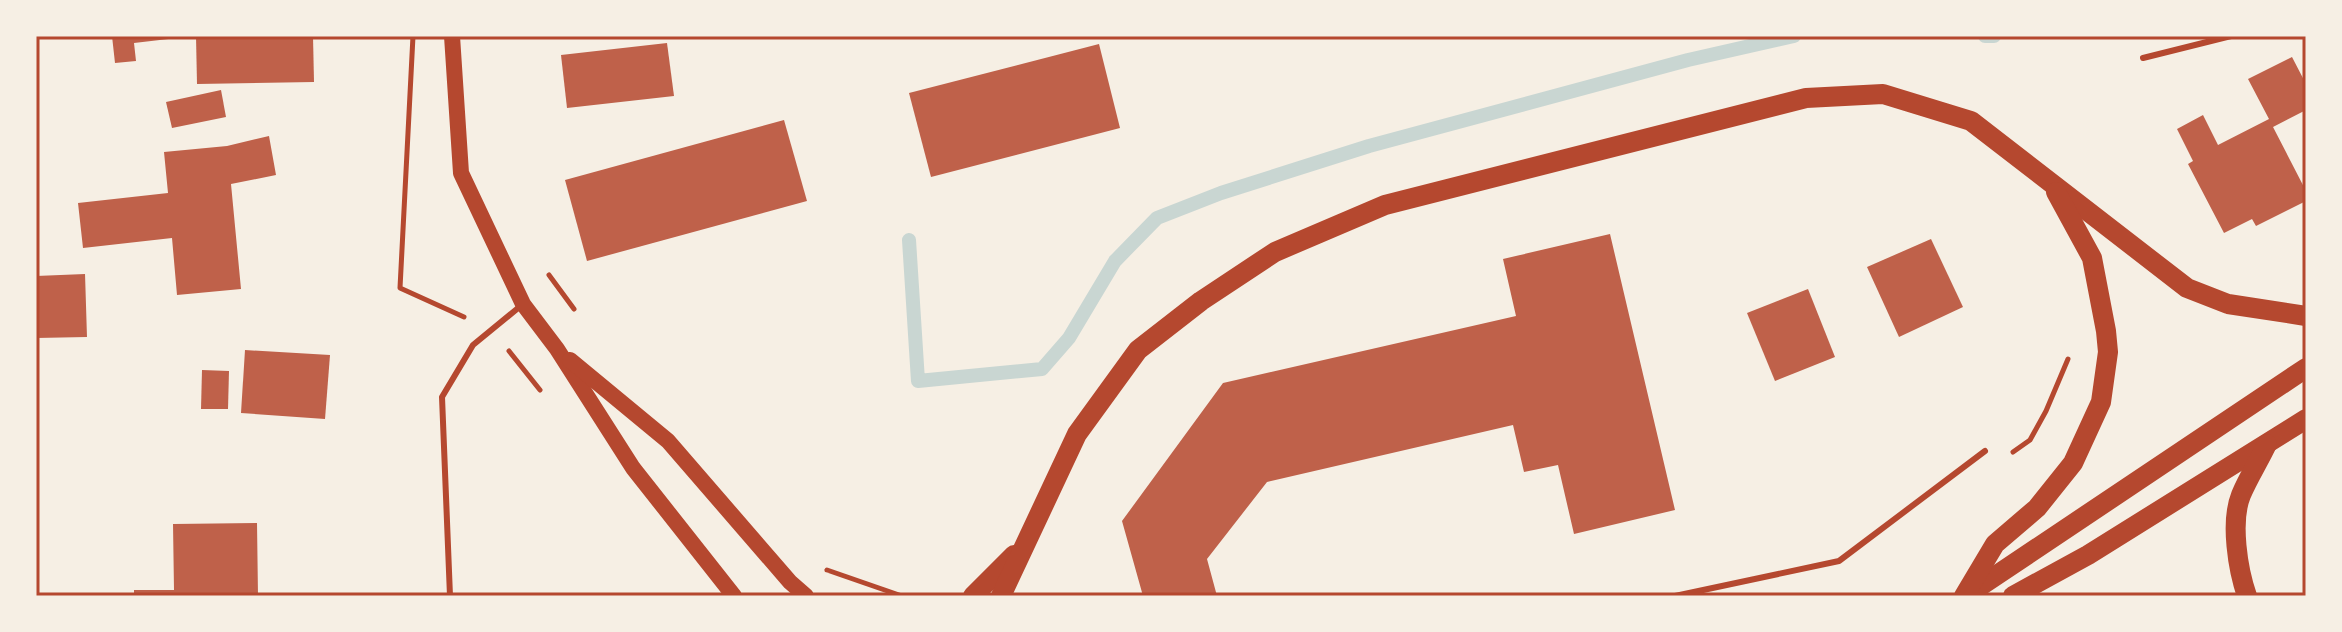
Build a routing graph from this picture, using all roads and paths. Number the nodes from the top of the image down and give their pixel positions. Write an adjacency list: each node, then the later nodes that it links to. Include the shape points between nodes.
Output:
1 (413, 36): 10 (path, via 400,288)
2 (452, 36): 7 (main road, via 461,173)
3 (2231, 36): 4 (lane)
4 (2143, 58)
5 (2052, 184): 9 (main road, via 2187,288 2228,304); 16 (main road, via 1971,121 1883,94 1806,98 1385,205 1275,252 1138,350 1077,434); 23 (main road, via 2092,258 2108,352 2101,402 2073,463 2037,508 1995,544)
6 (540, 263): 8 (path)
7 (523, 304): 10 (lane); 11 (main road)
8 (577, 314)
9 (2306, 316)
10 (492, 329): 18 (lane, via 473,345 442,397)
11 (557, 349): 19 (main road, via 633,468); 20 (main road, via 668,441)
12 (2306, 368): 23 (main road)
13 (2306, 419): 14 (main road)
14 (2268, 444): 24 (main road); 25 (main road, via 2239,498 2236,539)
15 (1985, 451): 22 (lane, via 1839,561)
16 (1025, 543): 17 (main road); 21 (main road)
17 (977, 595)
18 (450, 596)
19 (734, 596)
20 (806, 596)
21 (1001, 596)
22 (1675, 596)
23 (1965, 596)
24 (2013, 596)
25 (2247, 596)

